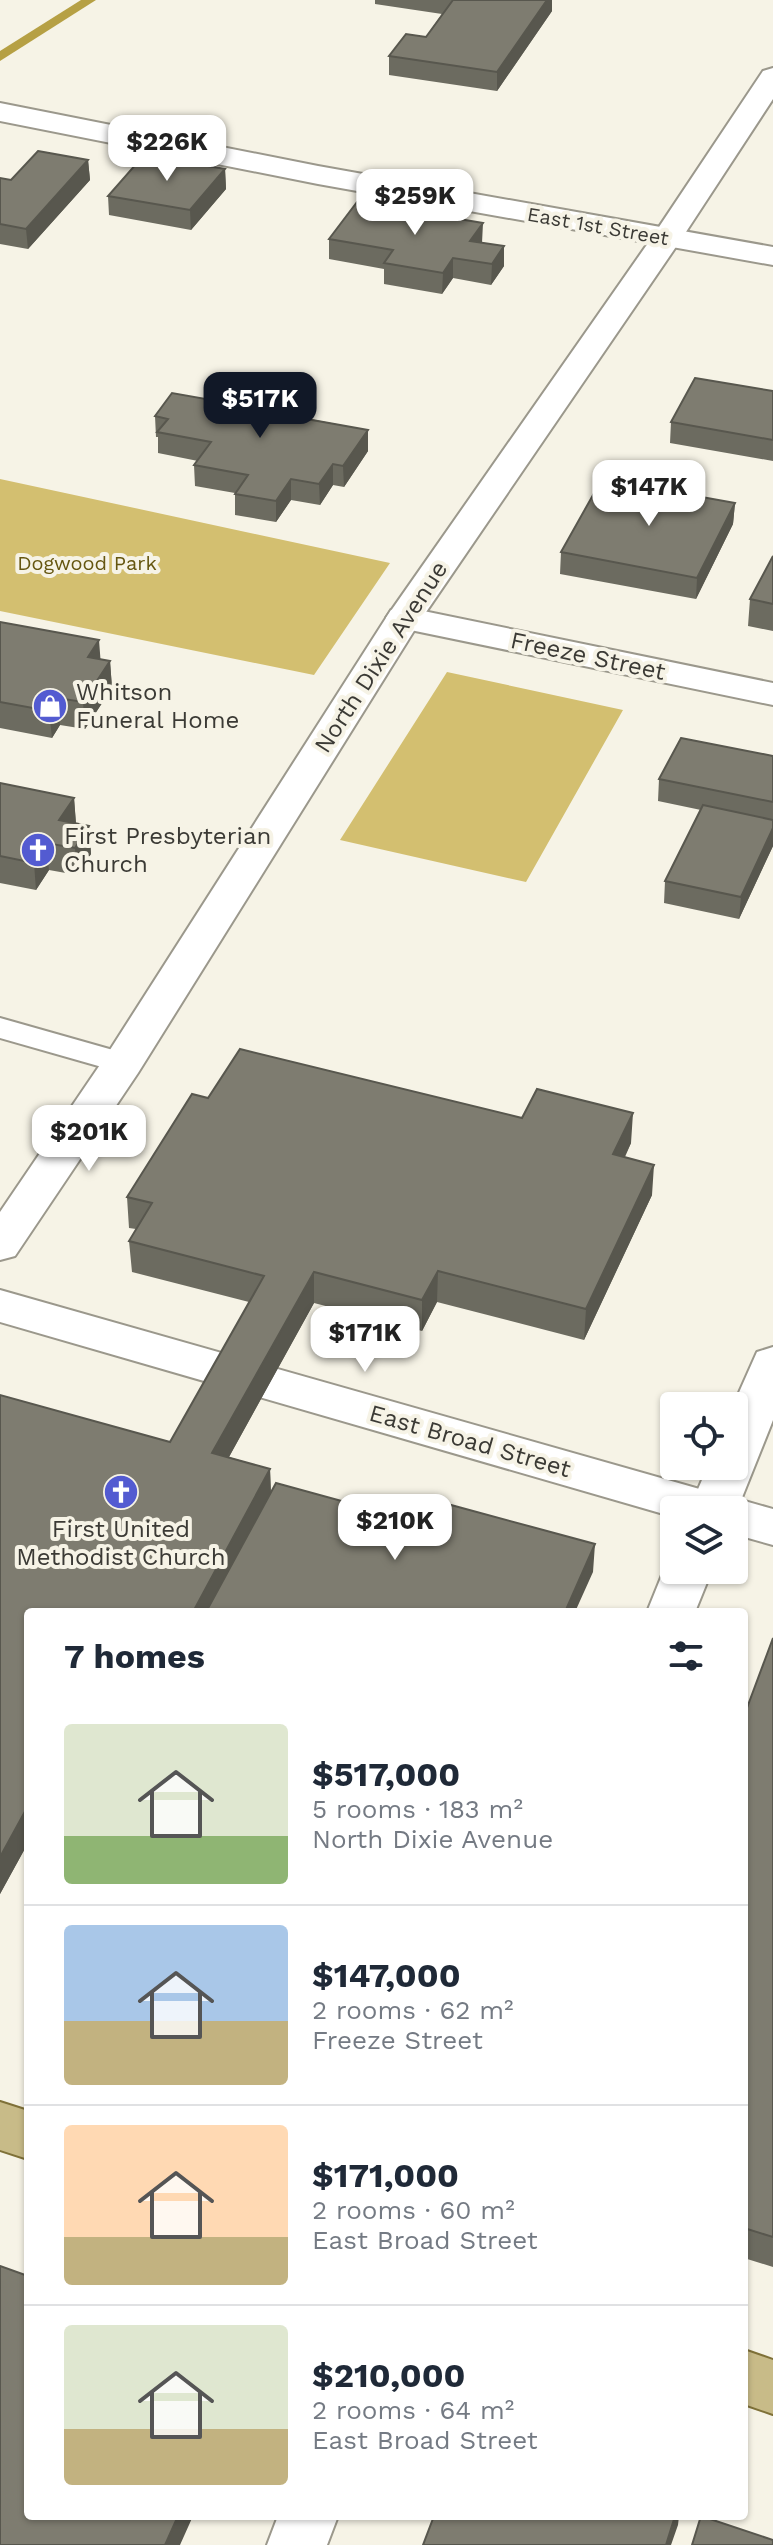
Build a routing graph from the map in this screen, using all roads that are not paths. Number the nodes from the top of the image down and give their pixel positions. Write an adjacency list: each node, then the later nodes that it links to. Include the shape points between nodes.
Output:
1 (773, 77): 3 (street, North Dixie Avenue)
2 (0, 112): 3 (street, East 1st Street)
3 (667, 238): 4 (street, East 1st Street); 5 (street, North Dixie Avenue)
4 (773, 256)
5 (404, 618): 6 (street, Freeze Street); 8 (street, North Dixie Avenue)
6 (773, 694)
7 (0, 1028): 8 (lane)
8 (123, 1063): 9 (street, North Dixie Avenue)
9 (0, 1245)
10 (0, 1306): 13 (street, East Broad Street)
11 (773, 1363): 12 (street)
12 (748, 1425)
13 (663, 1496)
14 (748, 1520): 15 (street)
15 (773, 1527)
16 (682, 1584): 17 (street)
17 (673, 1608)
18 (0, 2126): 19 (main road)
19 (24, 2134)
20 (748, 2378): 21 (main road)
21 (773, 2387)
22 (306, 2520): 23 (street)
23 (297, 2545)

